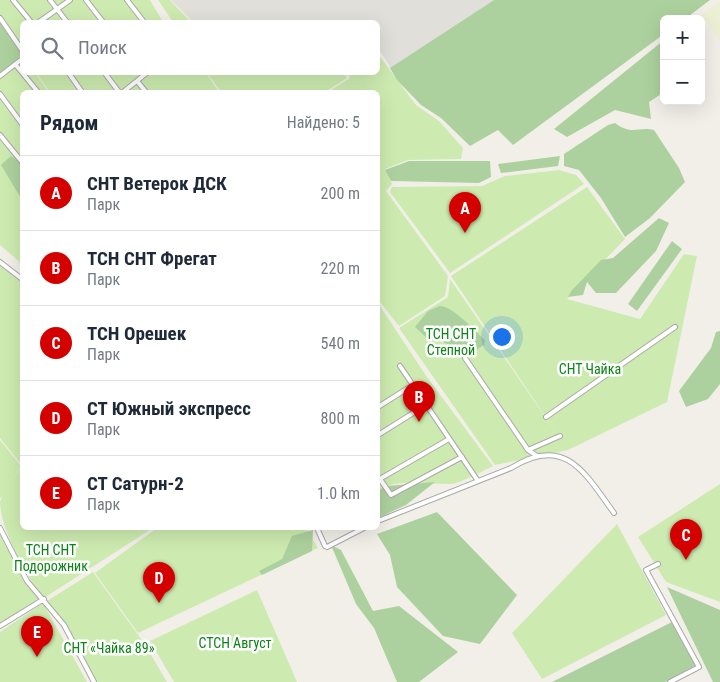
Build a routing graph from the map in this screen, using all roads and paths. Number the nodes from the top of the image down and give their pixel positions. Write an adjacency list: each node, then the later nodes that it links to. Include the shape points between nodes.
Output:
1 (13, 0): 8 (street)
2 (50, 0): 6 (street)
3 (70, 0): 6 (street)
4 (86, 0): 11 (street)
5 (127, 0): 12 (street)
6 (57, 10): 9 (street); 10 (street)
7 (0, 18): 14 (street)
8 (29, 20)
9 (42, 20)
10 (65, 20)
11 (101, 20)
12 (142, 20)
13 (20, 40): 14 (street)
14 (18, 43): 15 (street)
15 (20, 46)
16 (20, 60): 17 (street)
17 (15, 64): 18 (street); 23 (street)
18 (20, 70)
19 (24, 75): 25 (street)
20 (70, 75): 26 (street)
21 (106, 75): 27 (street)
22 (141, 75): 24 (street)
23 (0, 76)
24 (137, 81): 28 (street); 29 (street)
25 (36, 90)
26 (81, 90)
27 (117, 90)
28 (126, 90)
29 (144, 90)
30 (0, 94): 31 (street)
31 (20, 121)
32 (0, 135): 33 (street)
33 (20, 160)
34 (0, 262): 35 (street)
35 (20, 277)
36 (675, 326): 42 (street)
37 (465, 358): 46 (street)
38 (400, 366): 39 (street)
39 (413, 385): 40 (street); 41 (street)
40 (426, 405): 43 (street); 45 (street)
41 (380, 406)
42 (546, 417)
43 (380, 434)
44 (560, 436): 46 (street)
45 (449, 438): 48 (street); 49 (street)
46 (528, 450): 47 (street)
47 (537, 456): 51 (street, via 528,457 511,468); 52 (street, via 560,456 578,465)
48 (462, 457): 50 (street, via 391,495); 51 (street)
49 (380, 479)
50 (380, 481)
51 (478, 481): 53 (street)
52 (614, 514)
53 (380, 520)
54 (0, 528): 58 (street, via 27,581)
55 (317, 530): 56 (street, via 326,547)
56 (360, 530)
57 (658, 564): 61 (street, via 646,570 699,667)
58 (44, 600): 59 (street); 60 (street, via 64,625)
59 (0, 626)
60 (94, 682)
61 (670, 682)

